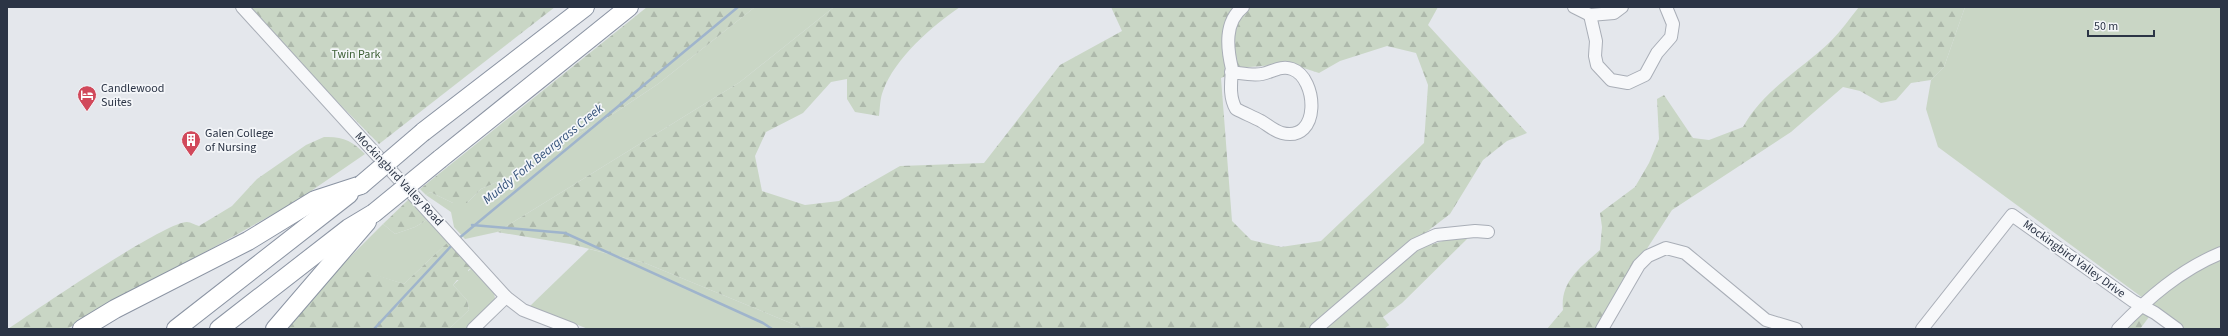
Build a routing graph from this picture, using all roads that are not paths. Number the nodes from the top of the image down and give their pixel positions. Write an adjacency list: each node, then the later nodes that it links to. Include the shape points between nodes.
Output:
1 (242, 7): 14 (street, Mockingbird Valley Road)
2 (585, 7): 10 (highway, bridge, via 423,132)
3 (629, 7): 11 (highway, bridge)
4 (1243, 7): 9 (street, via 1237,12 1229,31 1227,49)
5 (1574, 7): 8 (street)
6 (1622, 7): 8 (street, via 1614,13)
7 (1666, 7): 8 (street, via 1673,24 1671,37 1657,53 1645,75 1628,83 1611,80 1598,67 1595,56 1596,41)
8 (1590, 16)
9 (1231, 72): 9 (street, via 1230,89 1232,103 1236,109 1282,133 1295,133 1305,127 1310,120 1311,100 1304,79 1298,72 1291,68 1262,74)
10 (361, 185): 16 (highway, via 315,200 248,241); 17 (highway)
11 (374, 213): 18 (highway, via 349,228); 19 (highway, via 353,241)
12 (1488, 232): 22 (street, via 1475,230 1436,235 1414,245)
13 (2221, 254): 15 (street, via 2185,271)
14 (506, 298): 20 (street); 21 (street, Mockingbird Valley Road, via 523,310)
15 (2142, 306): 25 (street, Mockingbird Valley Drive, via 2012,215); 26 (street); 27 (street, Mockingbird Valley Drive)
16 (82, 329)
17 (176, 329)
18 (220, 329)
19 (275, 329)
20 (473, 329)
21 (572, 329)
22 (1316, 329)
23 (1602, 329): 24 (street, via 1639,265 1648,256 1666,248 1685,253 1766,320)
24 (1796, 329)
25 (1922, 329)
26 (2118, 329)
27 (2177, 329)

